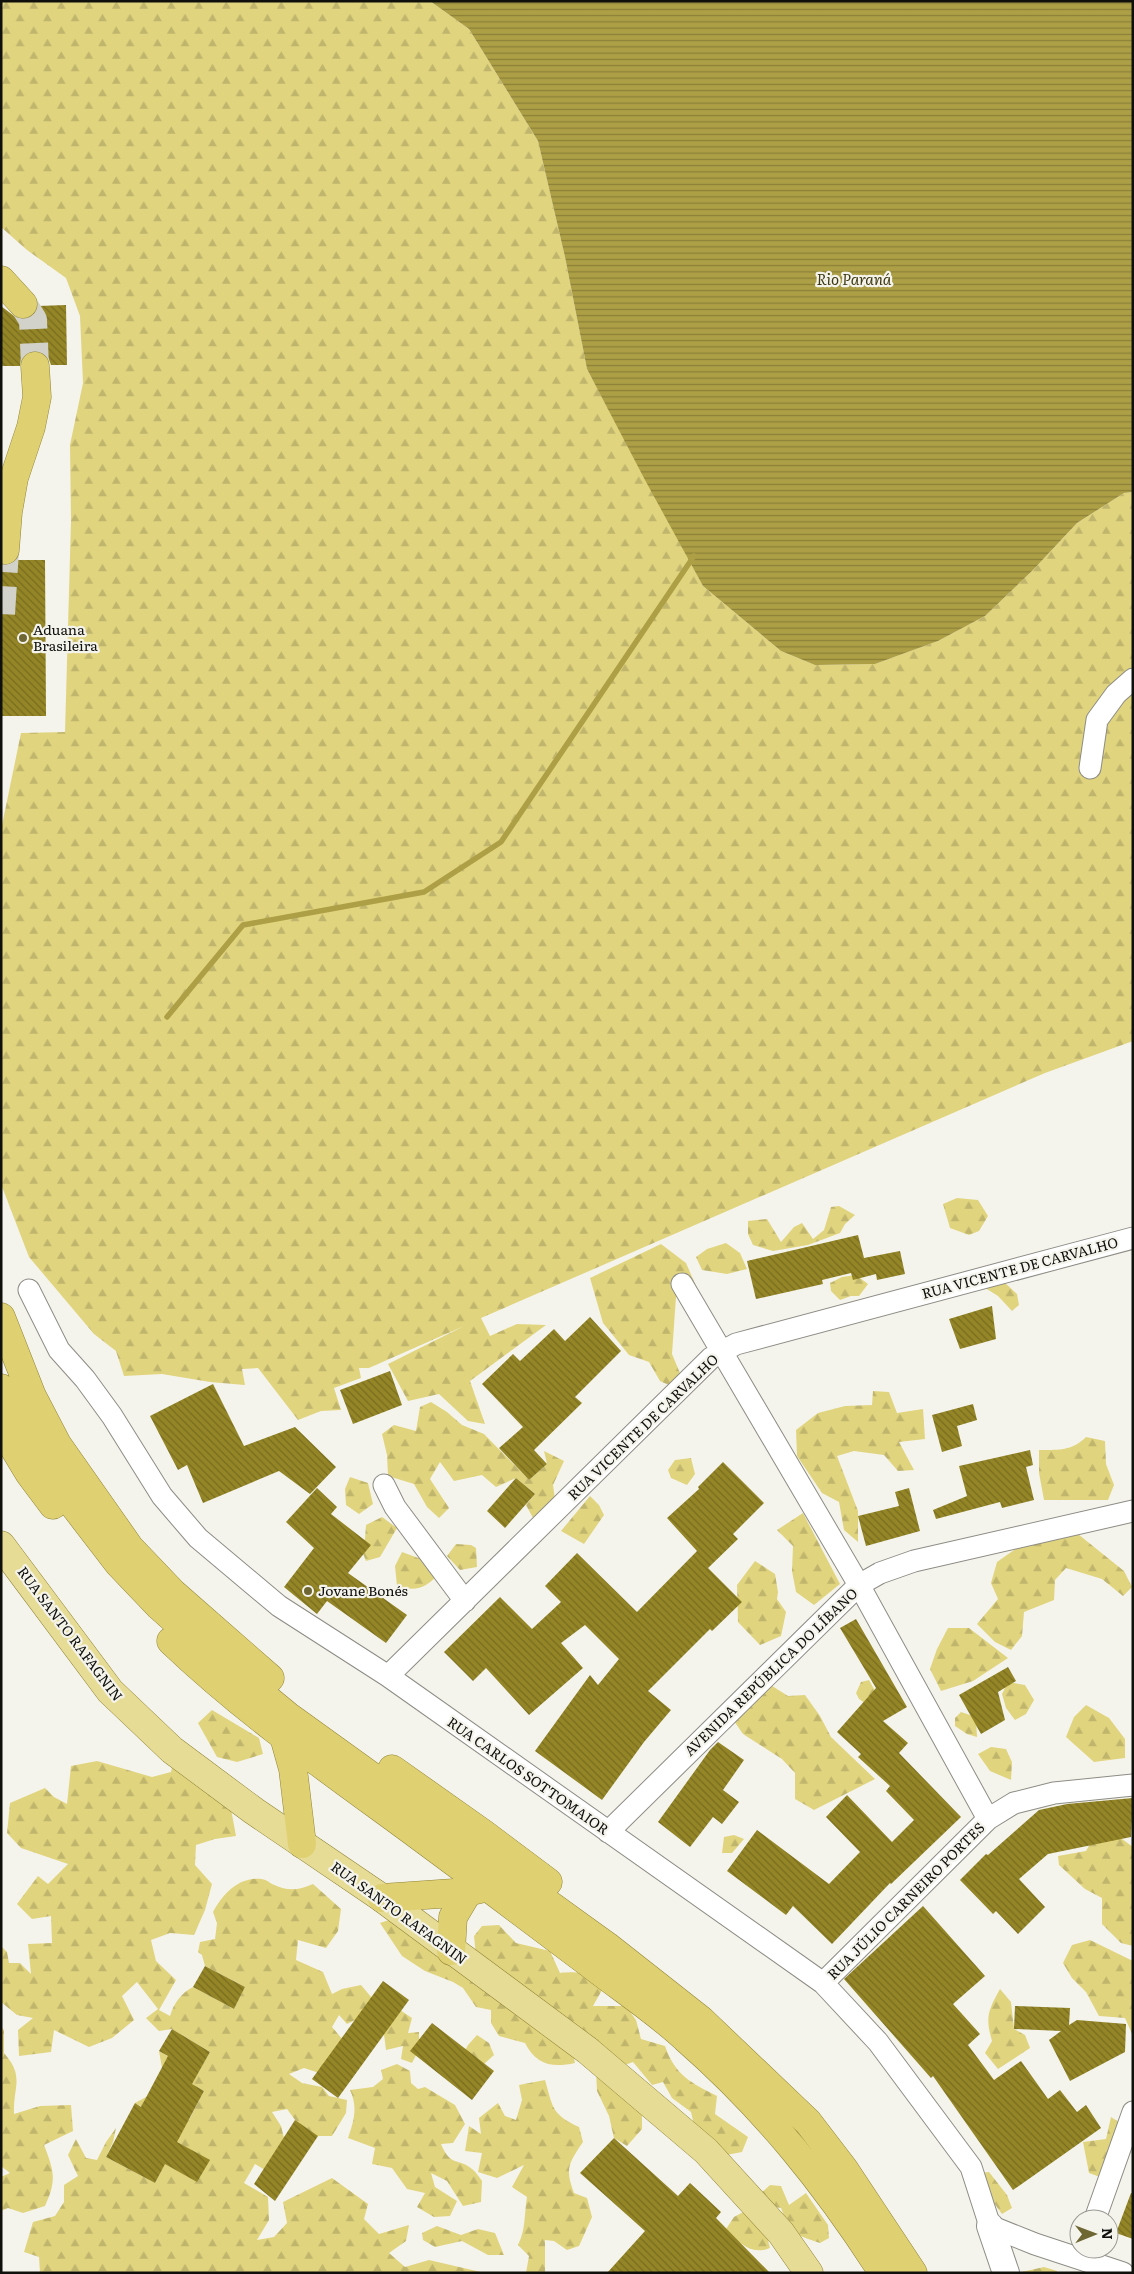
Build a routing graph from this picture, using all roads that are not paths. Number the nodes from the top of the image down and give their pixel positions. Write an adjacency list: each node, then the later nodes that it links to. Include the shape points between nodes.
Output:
1 (1, 280): 2 (highway)
2 (23, 304)
3 (35, 366): 4 (highway, via 37,397 14,478)
4 (5, 550)
5 (1133, 679): 6 (street, via 1116,694 1098,720)
6 (1090, 768)
7 (1133, 1238): 11 (street, RUA VICENTE DE CARVALHO)
8 (682, 1284): 11 (street)
9 (29, 1290): 21 (street, RUA CARLOS SOTTOMAIOR, via 59,1350 112,1416 162,1496 198,1538 279,1606)
10 (1, 1317): 29 (highway, via 32,1396 57,1444 130,1548 174,1594 297,1702 484,1834 583,1909)
11 (721, 1351): 19 (street); 20 (street, RUA VICENTE DE CARVALHO)
12 (1, 1388): 29 (highway, via 75,1507 118,1562 159,1606 288,1716)
13 (1, 1428): 15 (highway)
14 (1, 1468): 15 (highway)
15 (29, 1473): 22 (highway, via 102,1571 142,1613 206,1675)
16 (384, 1486): 20 (street, via 395,1507)
17 (1133, 1511): 19 (street, AVENIDA REPÚBLICA DO LÍBANO, via 914,1561 880,1573)
18 (1, 1545): 26 (main road, RUA SANTO RAFAGNIN, via 117,1698 172,1750)
19 (859, 1586): 24 (street); 25 (street, AVENIDA REPÚBLICA DO LÍBANO)
20 (465, 1601): 21 (street, RUA VICENTE DE CARVALHO)
21 (388, 1676): 25 (street, RUA CARLOS SOTTOMAIOR)
22 (284, 1737): 26 (highway, via 293,1769); 27 (highway)
23 (1133, 1785): 24 (street, RUA JÚLIO CARNEIRO PORTES, via 1054,1793 1014,1803)
24 (988, 1819): 31 (street, RUA JÚLIO CARNEIRO PORTES)
25 (608, 1832): 31 (street, RUA CARLOS SOTTOMAIOR)
26 (302, 1844): 28 (main road, RUA SANTO RAFAGNIN)
27 (478, 1889): 28 (highway); 30 (highway, via 453,1917); 37 (highway, via 684,2037 737,2086 793,2146 849,2219)
28 (382, 1898): 30 (main road, RUA SANTO RAFAGNIN)
29 (607, 1946): 38 (highway, via 701,2020 808,2122 844,2169)
30 (451, 1951): 36 (main road, RUA SANTO RAFAGNIN, via 587,2050 706,2151 781,2233)
31 (823, 1983): 34 (street, RUA CARLOS SOTTOMAIOR, via 878,2042 971,2167)
32 (1133, 2112): 33 (street)
33 (1099, 2209)
34 (990, 2226): 35 (street); 39 (street, RUA CARLOS SOTTOMAIOR)
35 (1081, 2260): 40 (street)
36 (809, 2273)
37 (882, 2273)
38 (913, 2273)
39 (1006, 2273)
40 (1123, 2273)

